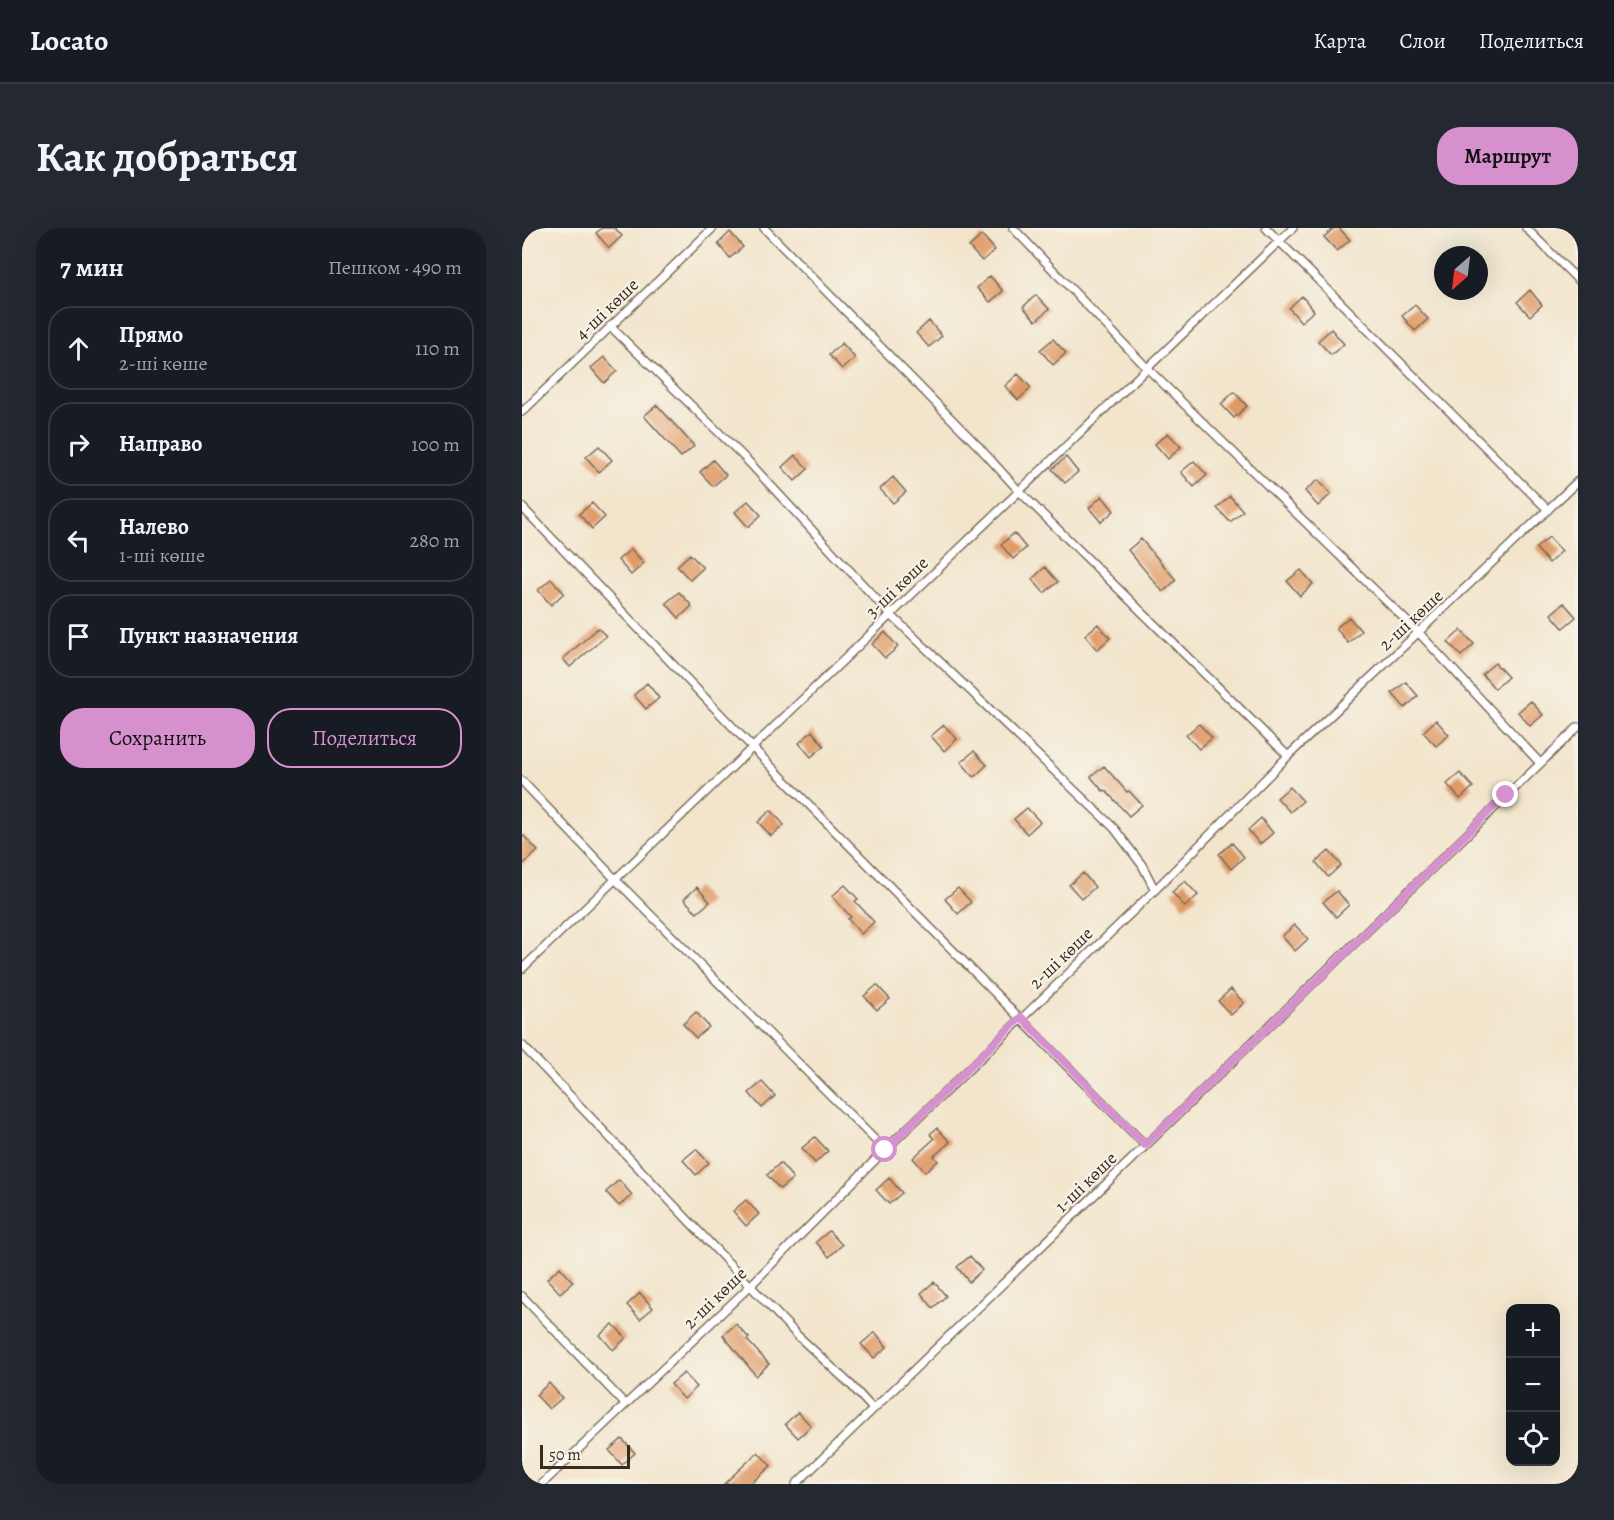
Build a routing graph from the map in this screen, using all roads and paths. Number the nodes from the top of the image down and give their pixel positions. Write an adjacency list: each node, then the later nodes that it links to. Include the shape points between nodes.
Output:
1 (713, 228): 9 (lane, 4-ші көше)
2 (764, 228): 13 (lane)
3 (1013, 228): 10 (lane)
4 (1266, 228): 7 (lane)
5 (1293, 228): 7 (lane, 3-ші көше)
6 (1526, 228): 8 (lane)
7 (1279, 241): 10 (lane, 3-ші көше); 15 (lane)
8 (1578, 280)
9 (610, 326): 11 (lane, 4-ші көше); 16 (lane, via 746,459)
10 (1148, 369): 13 (lane, 3-ші көше); 17 (lane)
11 (522, 412)
12 (1578, 481): 15 (lane, 2-ші көше)
13 (1019, 491): 16 (lane, 3-ші көше); 20 (lane)
14 (522, 507): 19 (lane)
15 (1548, 510): 17 (lane, 2-ші көше)
16 (890, 614): 19 (lane, 3-ші көше); 24 (lane, via 1114,828)
17 (1419, 633): 20 (lane, 2-ші көше); 21 (lane)
18 (1578, 728): 21 (lane, 1-ші көше)
19 (753, 748): 23 (lane, 3-ші көше); 26 (lane)
20 (1288, 756): 24 (lane, 2-ші көше)
21 (1540, 763): 28 (lane, 1-ші көше)
22 (522, 781): 23 (lane)
23 (616, 880): 25 (lane, 3-ші көше); 29 (lane)
24 (1155, 890): 26 (lane, 2-ші көше)
25 (522, 969)
26 (1021, 1017): 28 (lane); 29 (lane, 2-ші көше)
27 (522, 1045): 30 (lane)
28 (1145, 1145): 33 (lane, 1-ші көше)
29 (885, 1150): 30 (lane, 2-ші көше)
30 (750, 1286): 32 (lane, 2-ші көше); 33 (lane)
31 (522, 1296): 32 (lane)
32 (625, 1404): 34 (lane, 2-ші көше)
33 (873, 1409): 35 (lane, 1-ші көше)
34 (542, 1484)
35 (796, 1484)

